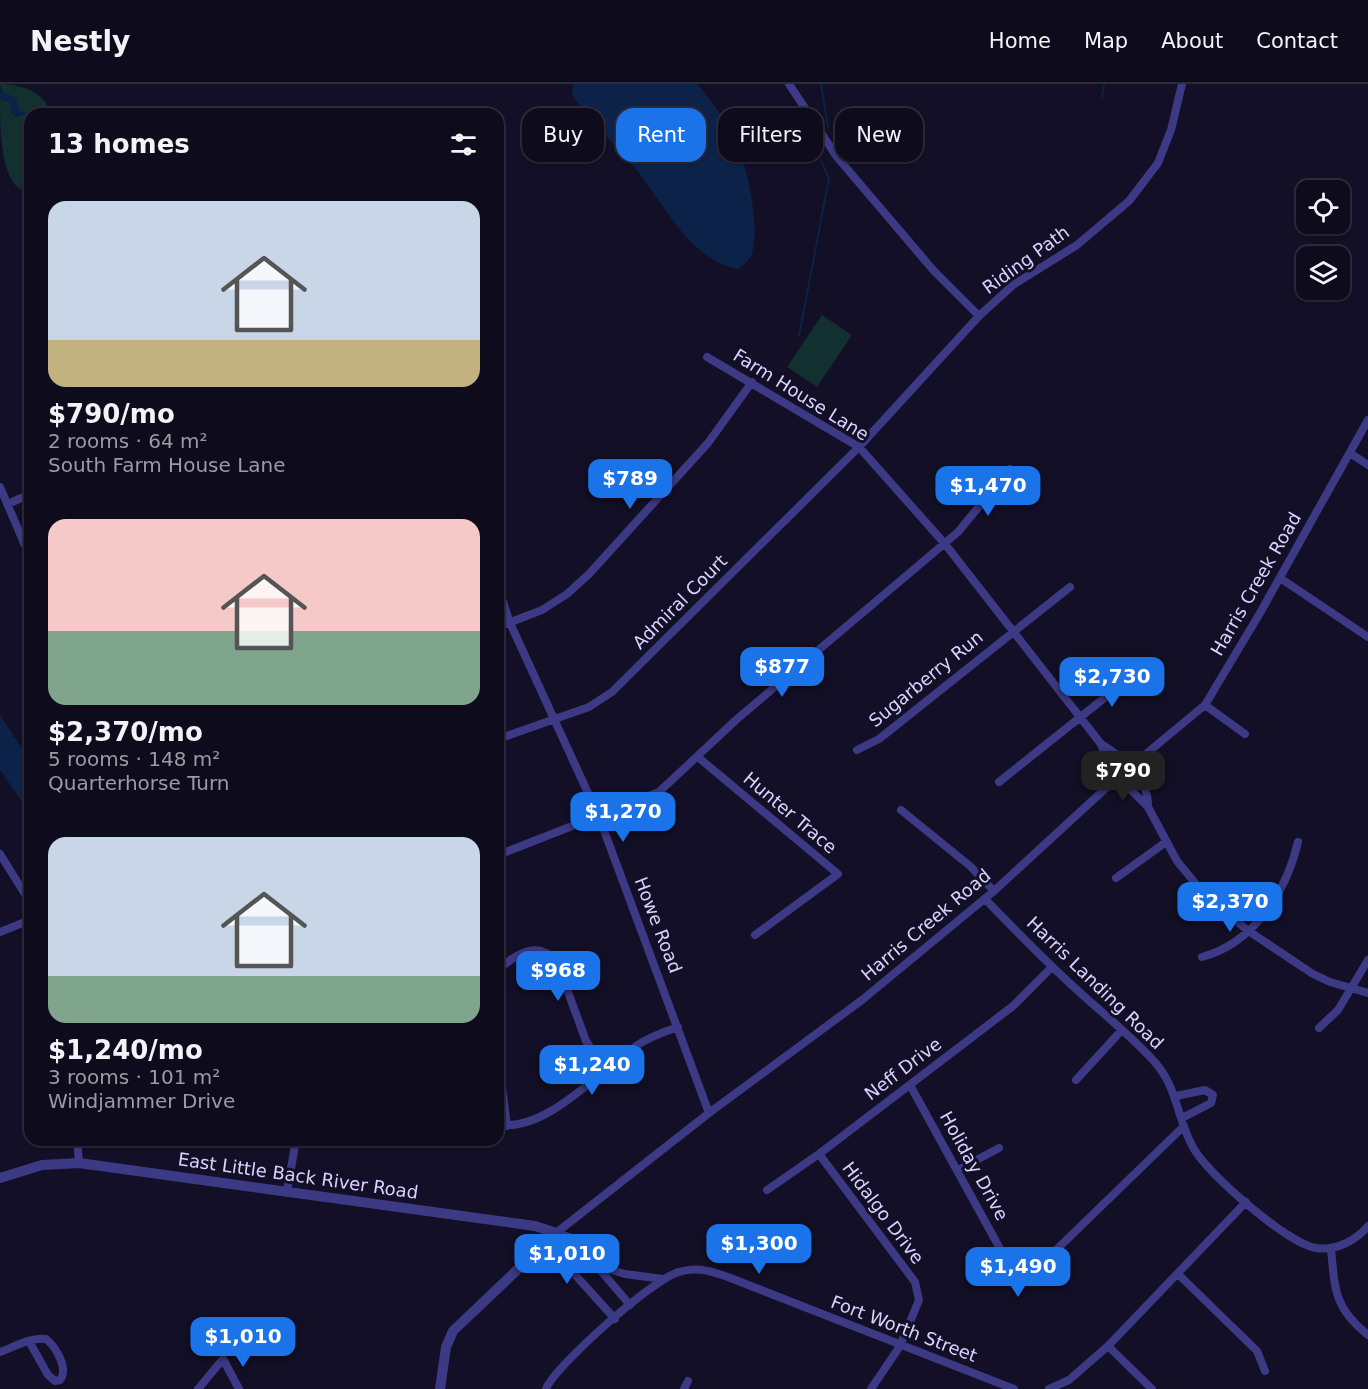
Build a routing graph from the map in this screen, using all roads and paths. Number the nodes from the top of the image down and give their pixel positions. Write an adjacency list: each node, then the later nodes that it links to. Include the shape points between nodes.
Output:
1 (789, 84): 3 (street, via 837,157)
2 (1182, 84): 3 (street, Riding Path, via 1158,163 1130,201 1077,245 1013,285)
3 (979, 316): 7 (street, Riding Path)
4 (707, 357): 5 (street, Farm House Lane)
5 (752, 382): 7 (street, Farm House Lane); 19 (street, via 708,443 589,574 542,610)
6 (1368, 420): 8 (street, Harris Creek Road)
7 (859, 447): 15 (street, Farm House Lane); 26 (street, Admiral Court, via 612,692 589,707)
8 (1350, 453): 9 (street); 16 (street, Harris Creek Road)
9 (1368, 465)
10 (1010, 469): 15 (street)
11 (0, 487): 13 (street)
12 (24, 497): 13 (street)
13 (8, 504): 14 (street)
14 (24, 543)
15 (945, 544): 21 (street, Farm House Lane); 31 (street, via 737,719)
16 (1280, 578): 22 (street); 24 (street, Harris Creek Road)
17 (1070, 587): 21 (street, Sugarberry Run)
18 (504, 605): 19 (street, Howe Road)
19 (510, 623): 20 (street); 26 (street, Howe Road)
20 (504, 625)
21 (1014, 630): 25 (street, Farm House Lane); 30 (street, Sugarberry Run, via 879,740)
22 (1368, 637)
23 (1127, 680): 25 (street)
24 (1205, 705): 27 (street); 32 (street, Harris Creek Road)
25 (1080, 717): 29 (street, Farm House Lane); 34 (street)
26 (556, 720): 28 (street, Admiral Court); 37 (street, Howe Road)
27 (1245, 734)
28 (504, 737)
29 (1101, 744): 32 (street, Farm House Lane); 33 (street, Farm House Lane)
30 (857, 750)
31 (699, 758): 37 (street, via 659,792); 49 (street, Hunter Trace, via 838,874)
32 (1130, 766): 33 (street, Harris Creek Road); 35 (street, Farm House Lane, via 1148,794)
33 (1118, 777): 35 (street, Farm House Lane); 43 (street, Harris Creek Road)
34 (999, 782)
35 (1148, 807): 38 (street)
36 (901, 810): 43 (street, via 970,866)
37 (599, 817): 40 (street); 56 (street, Howe Road)
38 (1166, 842): 42 (street); 47 (street, via 1200,889)
39 (1298, 842): 47 (street, via 1280,893)
40 (504, 853)
41 (0, 854): 44 (street)
42 (1116, 878)
43 (994, 891): 45 (street, Harris Creek Road)
44 (24, 892)
45 (985, 898): 53 (street, Harris Landing Road); 63 (street, Harris Creek Road, via 862,1000)
46 (24, 922): 48 (street)
47 (1247, 930): 50 (street, via 1221,952); 54 (street, via 1313,974)
48 (0, 932)
49 (755, 935)
50 (1202, 957)
51 (1368, 960): 54 (street)
52 (504, 964): 59 (street, via 529,949 550,953 557,962 586,1041)
53 (1052, 967): 58 (street, Harris Landing Road); 61 (street, Neff Drive, via 1013,1006)
54 (1350, 989): 55 (street); 57 (street, via 1331,1019)
55 (1368, 993)
56 (678, 1026): 59 (street, via 652,1036); 63 (street, Howe Road)
57 (1319, 1028)
58 (1121, 1031): 60 (street); 62 (street, Harris Landing Road, via 1161,1069)
59 (605, 1070): 65 (street, via 537,1118)
60 (1076, 1080)
61 (910, 1085): 69 (street, Neff Drive); 71 (street, Holiday Drive)
62 (1176, 1096): 64 (street, Harris Landing Road); 64 (street, via 1205,1090 1213,1095 1211,1103)
63 (708, 1113): 77 (street, Harris Creek Road)
64 (1183, 1122): 71 (street, Holiday Drive, via 1020,1285); 75 (street, Harris Landing Road, via 1198,1157)
65 (504, 1125)
66 (78, 1146): 70 (street)
67 (295, 1146): 74 (street)
68 (999, 1148): 71 (street)
69 (819, 1154): 73 (street, Neff Drive); 86 (street, Hidalgo Drive, via 915,1282 919,1300)
70 (79, 1163): 72 (street, East Little Back River Road, via 42,1165); 74 (street, East Little Back River Road)
71 (958, 1170)
72 (0, 1178)
73 (767, 1190)
74 (287, 1191): 77 (street, East Little Back River Road, via 536,1226)
75 (1246, 1202): 78 (street, Harris Landing Road, via 1294,1240 1314,1248); 80 (street)
76 (1368, 1226): 78 (street, via 1348,1242)
77 (556, 1233): 79 (street, East Little Back River Road, via 573,1238); 83 (street, via 559,1257); 92 (street, Harris Creek Road, via 453,1331 446,1347)
78 (1331, 1249): 84 (street, via 1340,1306)
79 (596, 1265): 81 (street); 82 (street, East Little Back River Road)
80 (1178, 1274): 87 (street); 89 (street, via 1257,1351)
81 (663, 1279): 82 (street, Fort Worth Street); 86 (street, Fort Worth Street, via 693,1269 712,1271)
82 (630, 1305): 83 (street, Fort Worth Street)
83 (615, 1319): 93 (street, Fort Worth Street, via 557,1371)
84 (1368, 1335)
85 (29, 1341): 85 (street, via 42,1338 51,1343 63,1367 60,1380 48,1375); 88 (street)
86 (900, 1346): 94 (street, Hidalgo Drive); 95 (street, Fort Worth Street)
87 (1108, 1346): 96 (street, via 1069,1380); 97 (street)
88 (0, 1352)
89 (1265, 1371)
90 (198, 1389): 91 (street, via 223,1359)
91 (239, 1389)
92 (440, 1389)
93 (546, 1389)
94 (871, 1389)
95 (1014, 1389)
96 (1049, 1389)
97 (1152, 1389)

